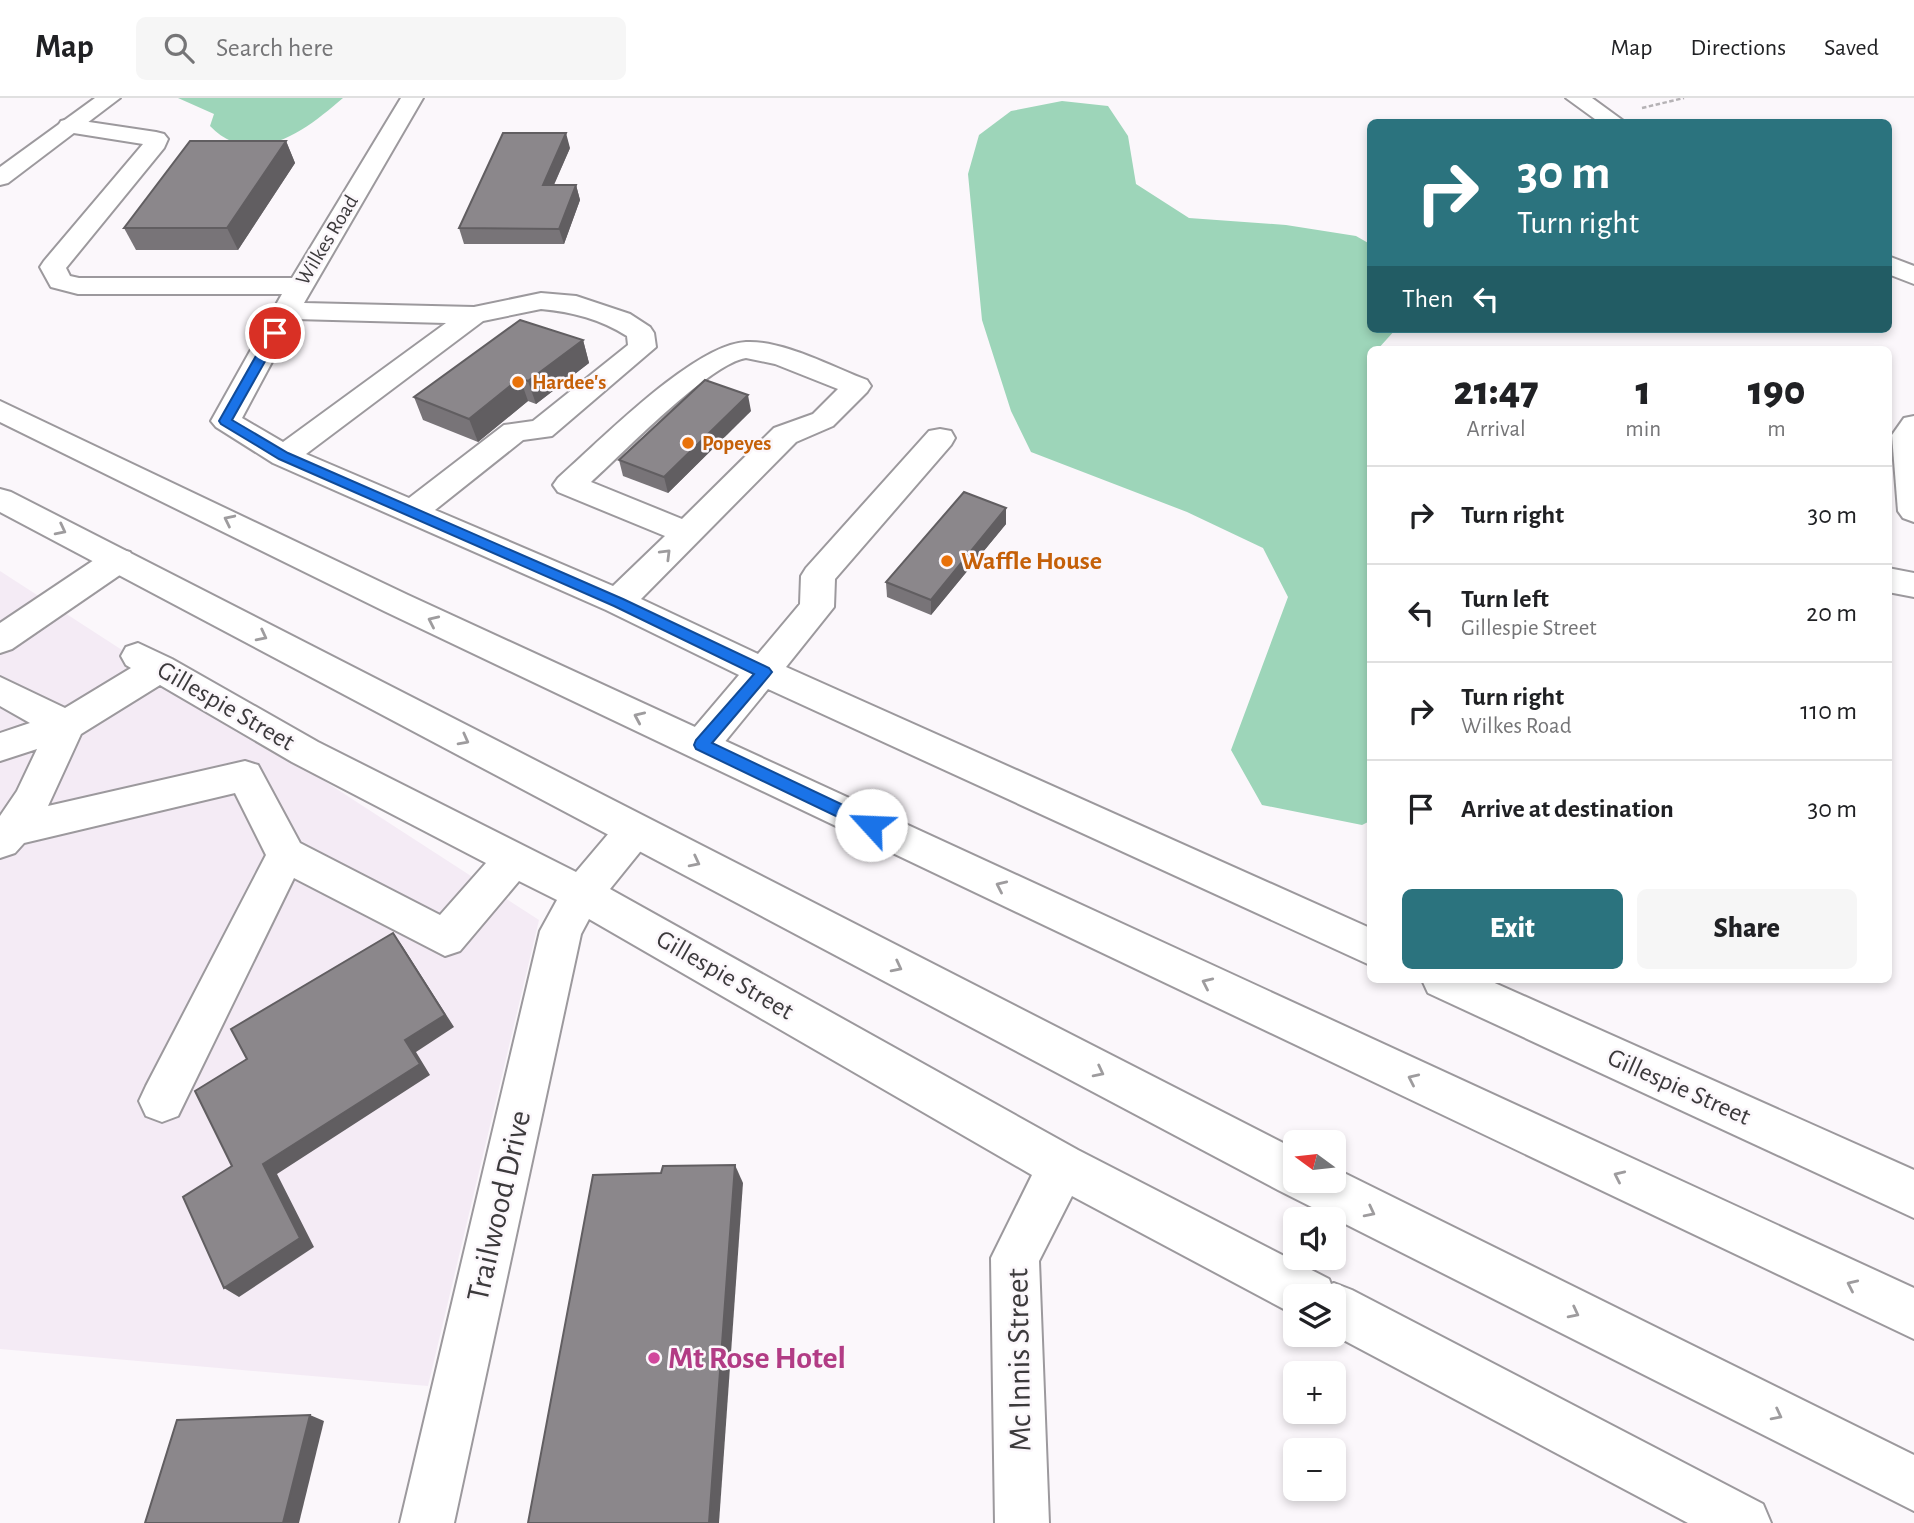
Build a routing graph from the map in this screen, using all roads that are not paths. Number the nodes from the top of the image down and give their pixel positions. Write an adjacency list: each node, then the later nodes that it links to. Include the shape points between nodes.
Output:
1 (109, 98): 5 (main road)
2 (412, 98): 9 (main road, Wilkes Road)
3 (1577, 98): 4 (main road)
4 (1609, 119)
5 (69, 126): 6 (main road); 9 (main road, via 156,139 156,144 53,268 60,281 78,286)
6 (0, 178)
7 (1892, 266): 8 (main road)
8 (1914, 276)
9 (300, 286): 10 (main road, Wilkes Road)
10 (287, 311): 11 (main road); 19 (main road, Wilkes Road, via 226,421)
11 (474, 315): 14 (main road); 17 (main road, via 541,301 576,303 640,333 642,347 541,429)
12 (518, 333): 17 (main road, via 535,325 562,324 587,331 603,342 607,352)
13 (413, 394): 14 (main road)
14 (366, 395): 19 (main road)
15 (0, 410): 32 (main road, one-way to 15, via 408,609)
16 (1914, 425): 21 (main road, via 1907,435)
17 (515, 432): 22 (main road)
18 (940, 438): 29 (main road, via 818,576 817,607)
19 (284, 456): 22 (main road)
20 (0, 499): 24 (main road, one-way to 24)
21 (1914, 505)
22 (413, 511): 27 (main road)
23 (688, 533): 23 (main road, via 785,435 823,420 856,386 764,352 746,350 706,365 569,485); 27 (main road, one-way to 23)
24 (118, 560): 28 (main road); 34 (main road, one-way to 34)
25 (1892, 581): 26 (main road)
26 (1914, 585)
27 (618, 602): 29 (main road)
28 (0, 640)
29 (764, 672): 32 (main road); 39 (main road)
30 (0, 690): 31 (main road)
31 (66, 725): 33 (main road); 35 (main road, via 48,767); 37 (main road, Gillespie Street, via 149,662 305,752)
32 (701, 745): 48 (main road, one-way to 32)
33 (0, 747)
34 (634, 831): 38 (main road, Trailwood Drive); 43 (main road, one-way to 43)
35 (6, 837): 36 (main road, via 245,776)
36 (286, 855): 37 (main road, via 445,938); 41 (main road)
37 (515, 858): 38 (main road, Gillespie Street)
38 (582, 894): 42 (main road, Gillespie Street); 50 (main road, Trailwood Drive, via 561,931)
39 (1367, 946)
40 (1450, 983): 45 (main road, Gillespie Street)
41 (162, 1101)
42 (1062, 1166): 46 (main road, Gillespie Street); 51 (main road, Mc Innis Street, via 1015,1258)
43 (1283, 1168)
44 (1335, 1194): 49 (main road, one-way to 49)
45 (1914, 1194)
46 (1286, 1284)
47 (1346, 1314): 52 (main road)
48 (1914, 1314)
49 (1914, 1484)
50 (427, 1523)
51 (1022, 1523)
52 (1744, 1523)

